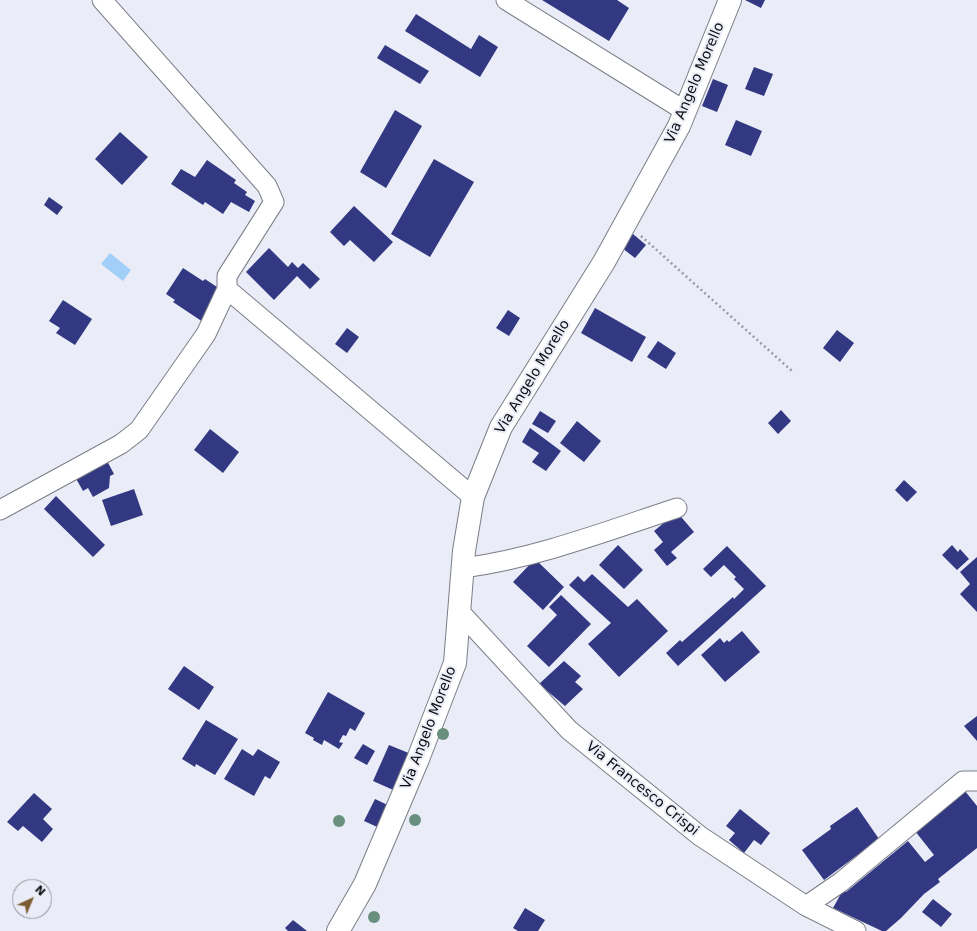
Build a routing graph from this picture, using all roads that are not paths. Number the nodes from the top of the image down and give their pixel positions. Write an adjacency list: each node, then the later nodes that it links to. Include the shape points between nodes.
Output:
1 (102, 0): 5 (street, via 267,186 274,202 227,276)
2 (506, 0): 4 (street)
3 (730, 0): 4 (street, Via Angelo Morello)
4 (685, 111): 6 (street, Via Angelo Morello, via 604,262 501,427)
5 (227, 289): 6 (street); 8 (street, via 206,334 139,430 121,444)
6 (473, 497): 9 (street, Via Angelo Morello)
7 (677, 508): 9 (street, via 547,550 496,563)
8 (0, 510)
9 (463, 568): 10 (street, Via Angelo Morello)
10 (459, 611): 12 (street, Via Francesco Crispi, via 568,730 700,836); 13 (street, Via Angelo Morello, via 455,663 365,884)
11 (977, 781): 12 (street, via 963,781 841,882)
12 (806, 906): 14 (street, Via Francesco Crispi)
13 (338, 931)
14 (856, 931)

